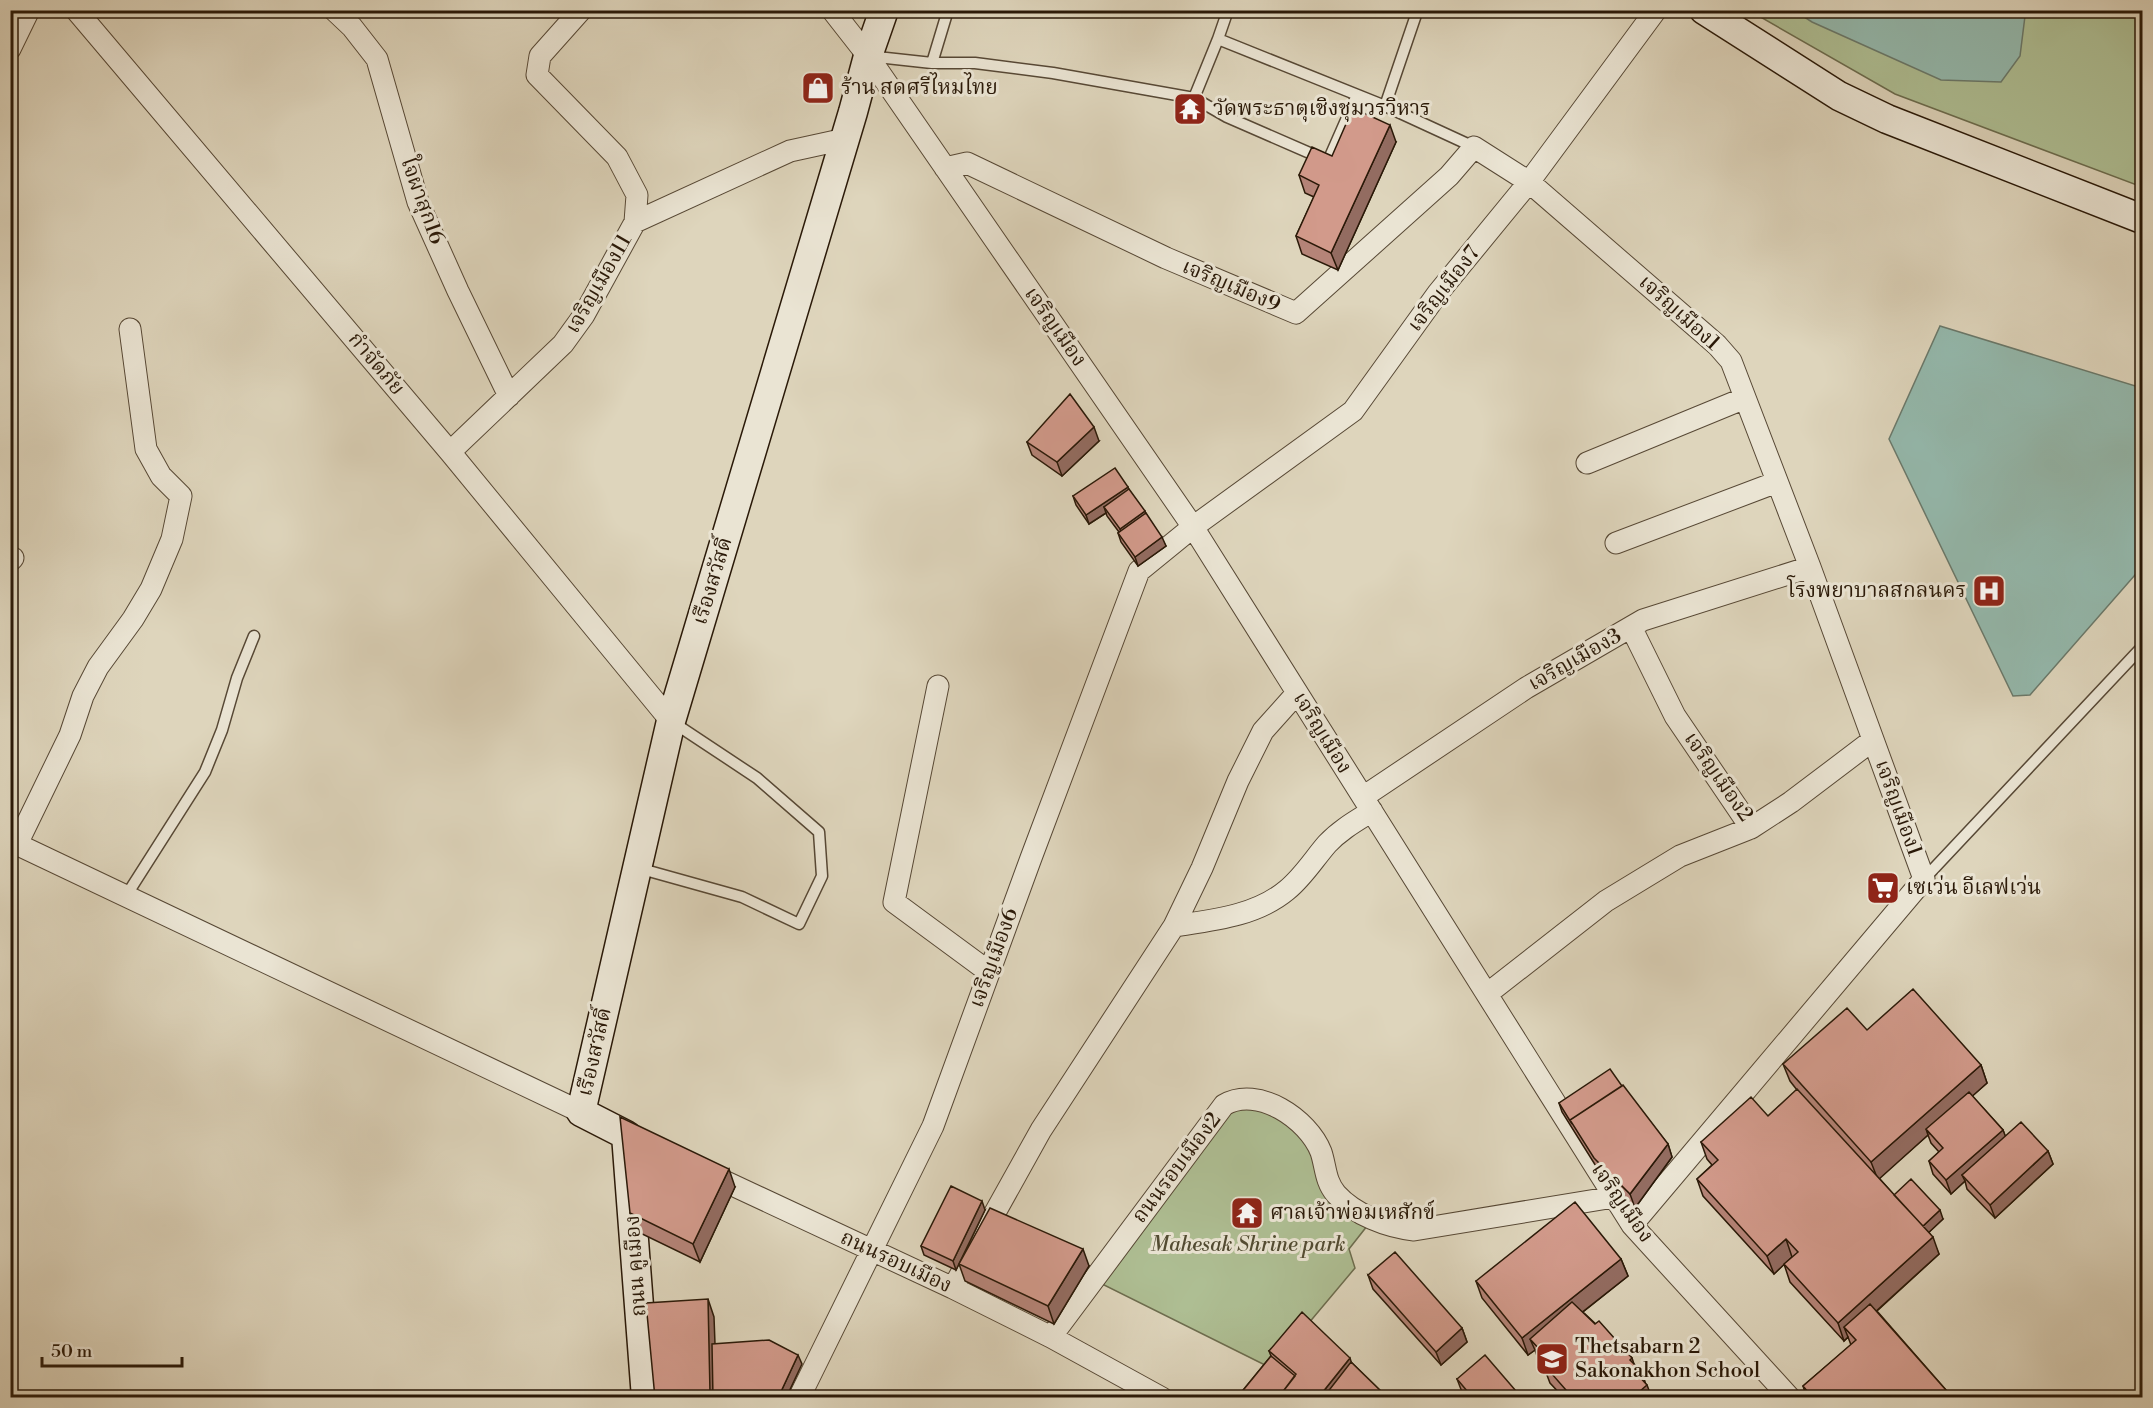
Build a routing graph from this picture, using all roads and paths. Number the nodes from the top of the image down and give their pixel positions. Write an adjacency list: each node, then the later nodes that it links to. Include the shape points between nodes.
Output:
1 (29, 10): 13 (street)
2 (76, 10): 28 (street, กำจัดภัย)
3 (334, 10): 26 (street, ใจผาสุก16, via 377,59 418,202)
4 (581, 10): 24 (street, via 540,56 537,75 617,157 637,195)
5 (832, 10): 14 (street, เจริญเมือง)
6 (884, 10): 14 (street, เรืองสวัสดิ์)
7 (948, 10): 15 (lane)
8 (1228, 10): 12 (lane)
9 (1413, 10): 18 (lane, via 1418,12)
10 (1656, 10): 22 (street, เจริญเมือง7)
11 (1704, 10): 23 (street, via 1839,96 1887,119)
12 (1218, 39): 16 (lane); 17 (lane)
13 (10, 49)
14 (868, 56): 15 (lane); 19 (street, เรืองสวัสดิ์); 21 (street, เจริญเมือง)
15 (933, 63): 17 (lane, via 975,63 1053,73)
16 (1357, 95): 17 (lane, via 1328,161 1227,117); 18 (lane)
17 (1194, 98)
18 (1385, 106): 20 (lane)
19 (845, 139): 24 (street, เจริญเมือง11, via 790,151); 39 (street, เรืองสวัสดิ์)
20 (1474, 147): 21 (street, เจริญเมือง9, via 1449,176 1296,313 1166,258 967,163); 22 (street, เจริญเมือง1)
21 (945, 168): 31 (street, เจริญเมือง)
22 (1528, 182): 27 (street, เจริญเมือง1, via 1717,345 1731,361); 31 (street, เจริญเมือง7, via 1438,293 1353,411)
23 (2142, 219)
24 (635, 222): 26 (street, เจริญเมือง11, via 584,315 563,344)
25 (130, 329): 43 (street, via 146,449 161,476 182,496 172,539 151,589 98,667 70,735)
26 (509, 396): 28 (street, เจริญเมือง11)
27 (1745, 398): 29 (street); 30 (street, เจริญเมือง1)
28 (450, 452): 39 (street, กำจัดภัย)
29 (1587, 463)
30 (1777, 482): 32 (street); 33 (street, เจริญเมือง1)
31 (1193, 527): 38 (street, เจริญเมือง); 48 (street, เจริญเมือง6, via 1139,571)
32 (1616, 543)
33 (1810, 567): 34 (street, เจริญเมือง3); 40 (street, เจริญเมือง1)
34 (1631, 627): 41 (street, เจริญเมือง3, via 1526,688); 42 (street, เจริญเมือง2, via 1676,716)
35 (254, 636): 46 (lane, via 205,772)
36 (2142, 646): 45 (lane)
37 (938, 686): 48 (street, via 894,902)
38 (1297, 693): 41 (street, เจริญเมือง); 47 (street, via 1263,731)
39 (671, 721): 44 (street, เรืองสวัสดิ์); 44 (lane, via 757,778 819,832 822,876 799,924 742,897)
40 (1873, 740): 42 (street, เจริญเมือง2); 45 (street, เจริญเมือง1)
41 (1367, 804): 47 (street, เจริญเมือง3, via 1289,889 1275,898 1229,917); 49 (street, เจริญเมือง)
42 (1751, 828): 49 (street, via 1680,856 1606,901)
43 (14, 843): 46 (street)
44 (637, 868): 50 (street, เรืองสวัสดิ์)
45 (1924, 879): 53 (street, เจริญเมือง1)
46 (126, 896): 50 (street)
47 (1174, 926): 55 (street, via 1041,1130)
48 (989, 972): 54 (street, เจริญเมือง6, via 933,1126)
49 (1487, 994): 52 (street, เจริญเมือง)
50 (581, 1112): 57 (street, ถนน คูเมือง, via 636,1140)
51 (696, 1168): 54 (street, ถนนรอบเมือง)
52 (1614, 1197): 53 (street, เจริญเมือง); 56 (street, ถนนรอบเมือง2, via 1414,1230 1400,1228 1367,1216 1337,1196 1328,1184 1320,1151 1291,1114 1267,1103 1233,1100 1224,1105)
53 (1632, 1225): 60 (street, เจริญเมือง)
54 (871, 1251): 55 (street, ถนนรอบเมือง); 58 (street, เจริญเมือง6)
55 (953, 1288): 56 (street, ถนนรอบเมือง)
56 (1051, 1337): 59 (street, ถนนรอบเมือง)
57 (646, 1398)
58 (799, 1398)
59 (1162, 1398)
60 (1790, 1398)

